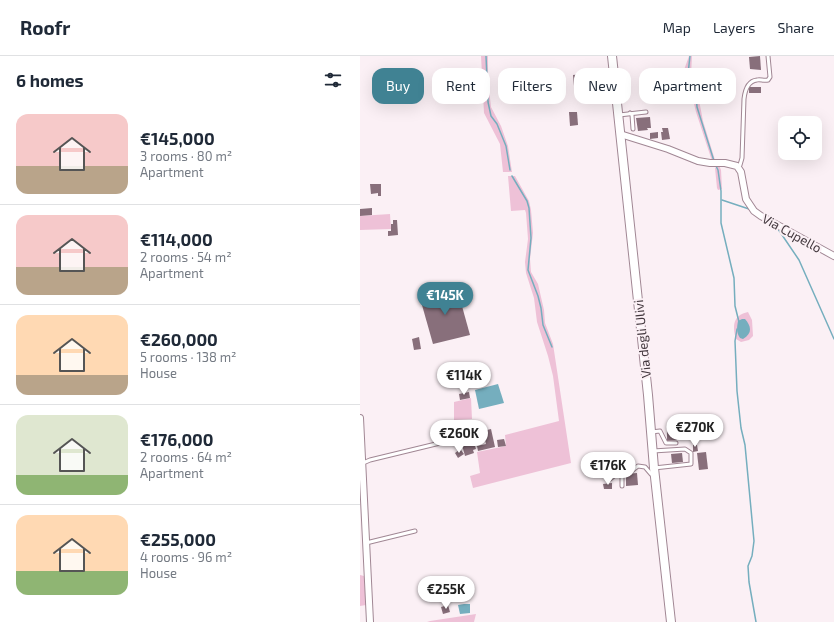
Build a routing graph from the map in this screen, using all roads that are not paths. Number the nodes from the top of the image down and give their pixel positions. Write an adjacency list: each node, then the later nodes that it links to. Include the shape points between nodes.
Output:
1 (612, 56): 5 (street, Via degli Ulivi)
2 (768, 56): 8 (lane, via 770,77 768,80 758,79 750,83 746,90 742,158 740,165)
3 (646, 112): 4 (lane)
4 (630, 113): 5 (lane); 6 (lane)
5 (618, 115): 7 (street, Via degli Ulivi)
6 (633, 129)
7 (620, 134): 8 (street, via 698,161 726,162); 11 (street, Via degli Ulivi)
8 (737, 166): 9 (street, Via Cupello, via 741,172 746,199 754,211)
9 (834, 256)
10 (360, 418): 15 (street)
11 (651, 432): 13 (lane, via 660,431 666,443); 14 (street, Via degli Ulivi)
12 (473, 435): 15 (lane)
13 (676, 443)
14 (653, 451): 16 (street, Via degli Ulivi); 16 (lane, via 685,449 691,453 691,464)
15 (362, 464): 21 (street)
16 (654, 471): 17 (lane, via 651,474 642,466 635,467 630,472); 23 (street, Via degli Ulivi)
17 (622, 472): 18 (lane); 19 (lane)
18 (610, 479)
19 (622, 486)
20 (415, 531): 21 (lane)
21 (366, 544): 22 (street)
22 (370, 622)
23 (671, 622)

